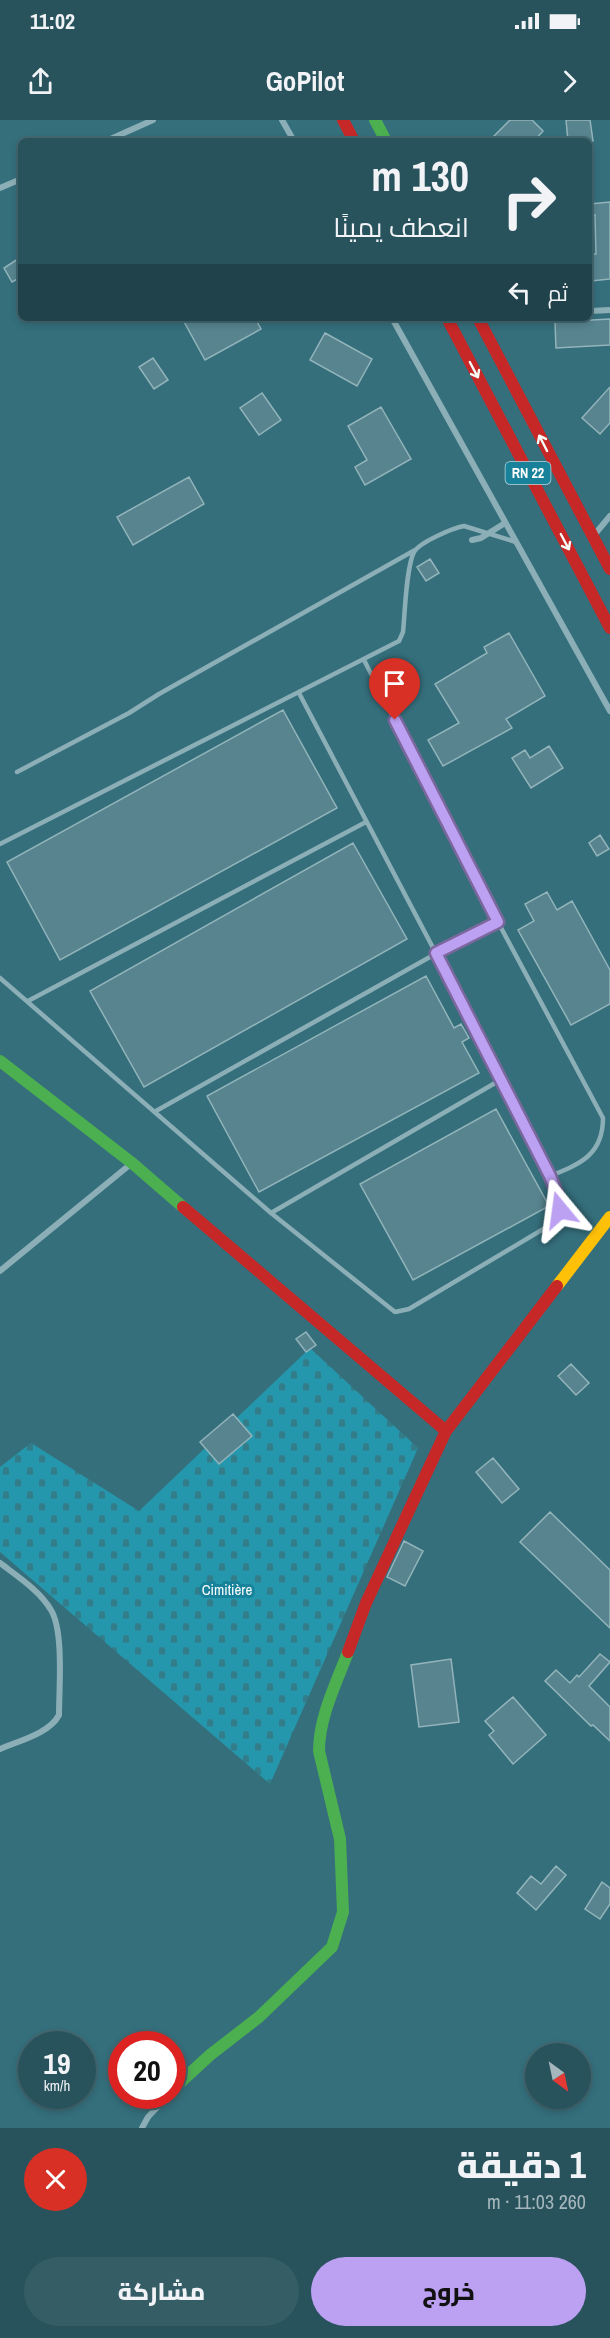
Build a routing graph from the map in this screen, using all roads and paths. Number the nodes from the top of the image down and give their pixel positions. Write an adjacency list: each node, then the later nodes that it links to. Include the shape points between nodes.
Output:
1 (153, 120): 5 (street)
2 (282, 120): 6 (street)
3 (344, 120): 7 (main road)
4 (375, 120): 8 (main road)
5 (113, 138)
6 (292, 138)
7 (353, 138)
8 (384, 138)
9 (18, 180): 10 (street)
10 (0, 188)
11 (610, 310): 12 (street)
12 (592, 311)
13 (394, 321): 17 (street)
14 (449, 321): 24 (main road, RN 22, one-way to 24)
15 (480, 321): 19 (main road, RN 22, one-way to 15)
16 (610, 516): 19 (street)
17 (505, 523): 18 (street); 21 (street)
18 (489, 533): 20 (street); 21 (lane); 22 (lane, via 455,527)
19 (593, 537): 23 (main road, RN 22)
20 (472, 540)
21 (516, 542): 27 (street)
22 (415, 550): 25 (lane, via 399,641); 28 (lane, via 129,713)
23 (610, 569)
24 (610, 628)
25 (364, 660): 26 (lane); 31 (lane)
26 (299, 693): 29 (lane); 30 (lane)
27 (610, 711)
28 (17, 772)
29 (366, 822): 32 (lane); 34 (lane)
30 (0, 844)
31 (498, 922): 32 (lane); 39 (lane, via 603,1118 603,1135 594,1150 579,1164)
32 (436, 953): 36 (lane); 37 (lane)
33 (0, 978): 34 (lane)
34 (28, 1001): 37 (lane)
35 (0, 1061): 38 (main road)
36 (502, 1079): 39 (lane); 40 (lane)
37 (156, 1111): 40 (lane)
38 (132, 1163): 42 (street); 43 (main road)
39 (550, 1176): 40 (lane, via 561,1204 550,1225 402,1312 390,1310)
40 (272, 1213)
41 (610, 1217): 43 (main road)
42 (0, 1271)
43 (446, 1431): 46 (main road, via 366,1603 321,1725 319,1751 340,1839 343,1912 332,1947 259,2017)
44 (0, 1563): 45 (street, via 52,1611 59,1657 56,1720 42,1731)
45 (0, 1749)
46 (186, 2077)
47 (156, 2109): 48 (street)
48 (142, 2128)

